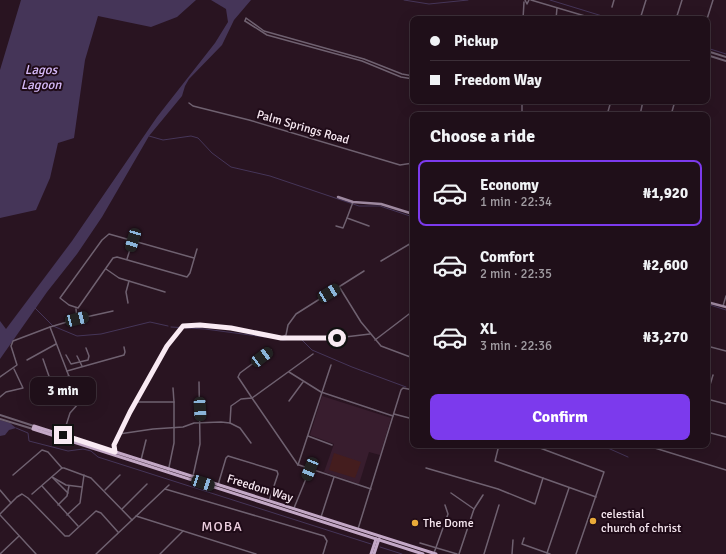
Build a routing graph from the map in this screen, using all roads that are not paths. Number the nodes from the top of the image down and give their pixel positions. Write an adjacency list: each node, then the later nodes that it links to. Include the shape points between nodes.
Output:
1 (614, 0): 8 (street)
2 (646, 0): 13 (street)
3 (682, 0): 14 (street)
4 (712, 0): 15 (street)
5 (524, 1): 6 (street); 7 (street)
6 (530, 1): 7 (street); 9 (street)
7 (524, 7): 10 (street)
8 (612, 7)
9 (558, 8): 11 (street); 12 (street)
10 (523, 16)
11 (557, 16)
12 (585, 16)
13 (640, 16)
14 (677, 16)
15 (708, 16)
16 (710, 52): 18 (street)
17 (710, 56): 19 (street)
18 (726, 57)
19 (726, 61)
20 (410, 76): 21 (street, via 364,59 264,31 244,19 268,35 362,61 405,78)
21 (410, 77)
22 (189, 103): 23 (street, Palm Springs Road, via 400,165)
23 (410, 163)
24 (338, 197): 25 (main road)
25 (353, 203): 26 (main road, via 381,204); 27 (street)
26 (410, 213)
27 (347, 218): 28 (street, via 343,228); 29 (street)
28 (336, 226)
29 (369, 226)
30 (133, 240): 33 (street); 34 (street); 45 (street, via 111,234 102,240 60,298)
31 (410, 244): 35 (street)
32 (197, 249): 33 (street)
33 (194, 258): 34 (street, via 190,273 185,277)
34 (127, 259): 36 (street, via 115,258)
35 (381, 261)
36 (106, 269): 38 (street); 45 (street)
37 (364, 271): 39 (street)
38 (129, 281): 40 (street); 42 (street, via 126,292)
39 (340, 287): 50 (street); 51 (street, via 296,314 288,325)
40 (165, 292)
41 (726, 296): 44 (street)
42 (128, 303)
43 (710, 303): 44 (main road)
44 (724, 307)
45 (76, 309): 48 (street)
46 (112, 310): 48 (street)
47 (410, 313): 52 (street)
48 (77, 319): 49 (street)
49 (50, 327): 53 (street); 68 (street, via 13,341 11,346 17,363)
50 (370, 334): 51 (street, via 328,339); 52 (street)
51 (284, 337): 88 (street, via 216,326 183,326 167,346)
52 (375, 340): 62 (street, via 384,349)
53 (56, 344): 64 (street); 69 (street)
54 (124, 347): 67 (street, via 124,355)
55 (710, 347): 58 (street)
56 (86, 348): 65 (street, via 89,358)
57 (271, 350): 85 (street, via 238,377)
58 (726, 351)
59 (313, 354): 70 (street)
60 (66, 355): 65 (street, via 70,364)
61 (77, 356): 65 (street)
62 (410, 357)
63 (43, 359): 75 (street)
64 (27, 360)
65 (80, 361): 67 (street)
66 (331, 365): 83 (street)
67 (82, 366): 69 (street)
68 (14, 369): 73 (street); 84 (street, via 24,388)
69 (67, 371): 72 (street)
70 (288, 372): 77 (street); 85 (street)
71 (713, 375): 78 (street)
72 (69, 376): 74 (street); 80 (street)
73 (0, 377)
74 (58, 380): 75 (street); 80 (street, via 68,395)
75 (51, 382): 79 (street)
76 (199, 382): 96 (street)
77 (303, 382): 83 (street); 87 (street)
78 (710, 385)
79 (39, 387)
80 (79, 388): 102 (street, via 86,397 70,414)
81 (173, 388): 89 (street)
82 (410, 389): 91 (street, via 401,390)
83 (322, 392): 93 (street); 103 (street)
84 (0, 396)
85 (252, 398): 97 (street, via 241,399 232,406); 113 (street)
86 (710, 400): 90 (street)
87 (289, 401)
88 (135, 402): 89 (street); 101 (street)
89 (174, 402): 99 (street)
90 (726, 404)
91 (394, 414): 93 (street); 95 (street)
92 (0, 415): 98 (street)
93 (393, 416): 132 (street)
94 (0, 418): 98 (street)
95 (410, 418)
96 (201, 423): 97 (street); 99 (street); 122 (street, via 200,444)
97 (230, 423): 106 (street, via 243,431)
98 (33, 428): 102 (main road, Freedom Way); 117 (main road, Freedom Way)
99 (174, 428): 101 (street); 117 (street, via 174,443)
100 (710, 433): 104 (street)
101 (118, 434): 111 (street, via 114,445)
102 (63, 435): 111 (main road, Freedom Way)
103 (308, 436): 107 (street); 113 (street)
104 (726, 437)
105 (146, 440): 112 (street)
106 (251, 443)
107 (332, 445)
108 (498, 448): 125 (street, via 495,461)
109 (540, 448): 141 (street, via 604,472)
110 (655, 448): 118 (street)
111 (115, 452): 112 (main road, Freedom Way)
112 (141, 460): 117 (main road, Freedom Way)
113 (298, 465): 116 (street)
114 (62, 468): 119 (street); 120 (street, via 48,452 42,450); 123 (street)
115 (426, 468): 125 (street, via 498,489 535,504)
116 (310, 469): 124 (street); 149 (street)
117 (168, 470): 122 (main road, Freedom Way); 142 (main road, Freedom Way)
118 (726, 470)
119 (84, 474): 131 (street); 136 (street)
120 (13, 475)
121 (120, 475): 136 (street)
122 (193, 476): 128 (main road, Freedom Way)
123 (52, 477): 129 (street); 130 (street); 139 (street)
124 (334, 477): 132 (street); 153 (street)
125 (543, 478): 133 (street)
126 (147, 484): 147 (street)
127 (169, 485): 134 (street)
128 (218, 485): 142 (main road, Freedom Way); 142 (street, via 228,456 277,471)
129 (42, 486): 138 (street); 144 (street)
130 (69, 486): 131 (street); 139 (street)
131 (82, 487): 151 (street, via 80,503)
132 (371, 488): 156 (street)
133 (569, 488): 141 (street); 165 (street)
134 (166, 489): 152 (street); 171 (street, via 324,536 327,539)
135 (0, 490): 143 (street)
136 (105, 490): 147 (street)
137 (451, 493): 148 (street)
138 (32, 494)
139 (68, 494): 144 (street)
140 (483, 495): 148 (street)
141 (596, 497): 179 (street)
142 (269, 502): 149 (main road, Freedom Way)
143 (11, 503): 150 (street); 155 (street, via 20,495 24,495 65,536 69,536)
144 (58, 504): 151 (street)
145 (445, 505): 164 (street, via 448,514)
146 (499, 505): 176 (street)
147 (122, 509): 154 (street)
148 (474, 509): 175 (street)
149 (293, 510): 153 (main road, Freedom Way); 160 (main road, Freedom Way)
150 (0, 514): 159 (street)
151 (67, 515): 155 (street)
152 (136, 516): 154 (street); 157 (street)
153 (321, 517): 156 (main road, Freedom Way)
154 (132, 520): 158 (street)
155 (78, 527): 158 (street, via 98,511)
156 (358, 529): 160 (main road, Freedom Way)
157 (183, 531): 169 (street); 170 (street)
158 (118, 532): 168 (street)
159 (19, 536): 166 (street); 167 (street)
160 (378, 538): 172 (main road); 173 (main road, Freedom Way); 174 (main road, Freedom Way)
161 (524, 538): 165 (street, via 522,544)
162 (513, 540): 177 (street)
163 (420, 542): 164 (street)
164 (436, 547): 174 (street); 175 (street)
165 (547, 553): 178 (street)
166 (0, 554)
167 (36, 554)
168 (97, 554)
169 (160, 554)
170 (256, 554)
171 (323, 554)
172 (373, 554)
173 (423, 554)
174 (435, 554)
175 (458, 554)
176 (484, 554)
177 (512, 554)
178 (550, 554)
179 (576, 554)

